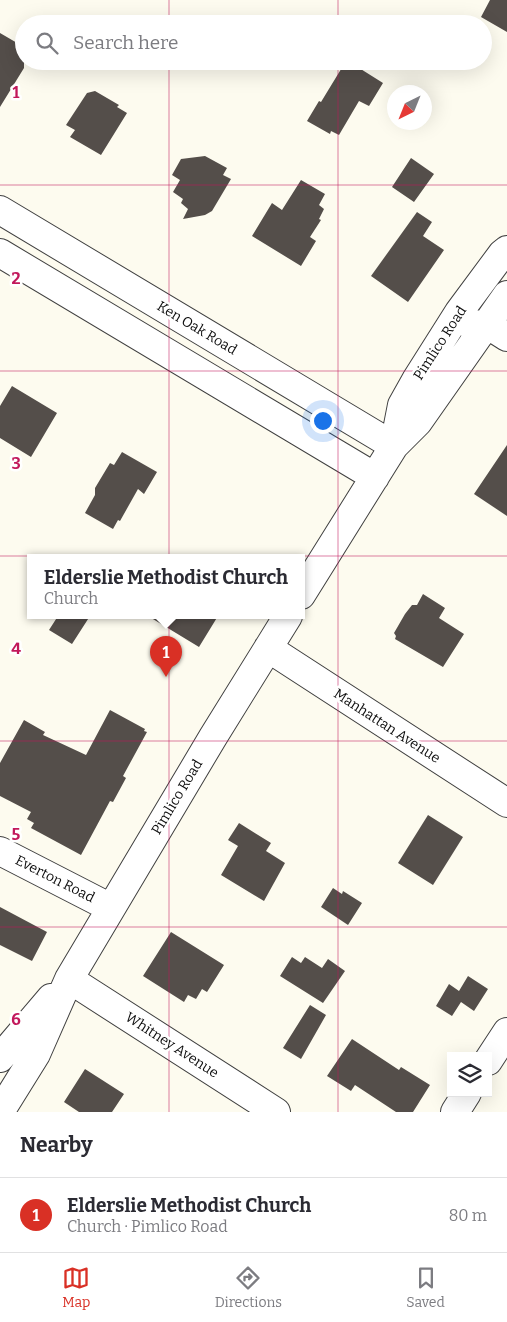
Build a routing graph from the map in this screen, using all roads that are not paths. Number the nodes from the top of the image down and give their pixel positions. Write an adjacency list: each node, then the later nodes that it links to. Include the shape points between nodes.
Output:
1 (0, 210): 7 (street, Ken Oak Road)
2 (507, 250): 5 (street, Pimlico Road)
3 (0, 253): 8 (street)
4 (507, 295): 6 (street, Pimlico Road)
5 (452, 325): 6 (street, via 472,323); 7 (street, Pimlico Road, via 402,405)
6 (497, 331): 7 (street, Pimlico Road)
7 (394, 446): 8 (street, Pimlico Road)
8 (375, 477): 9 (street, Pimlico Road)
9 (305, 589)
10 (286, 619): 11 (street, Pimlico Road)
11 (268, 648): 12 (street, Manhattan Avenue); 14 (street, Pimlico Road)
12 (507, 803)
13 (0, 850): 14 (street, Everton Road)
14 (111, 908): 15 (street, Pimlico Road)
15 (69, 979): 18 (street, Pimlico Road); 20 (street, Pimlico Road, via 42,1041); 21 (street, Whitney Avenue)
16 (507, 1032): 17 (street)
17 (492, 1055)
18 (0, 1058)
19 (464, 1097): 22 (street)
20 (2, 1104)
21 (276, 1112)
22 (455, 1112)

